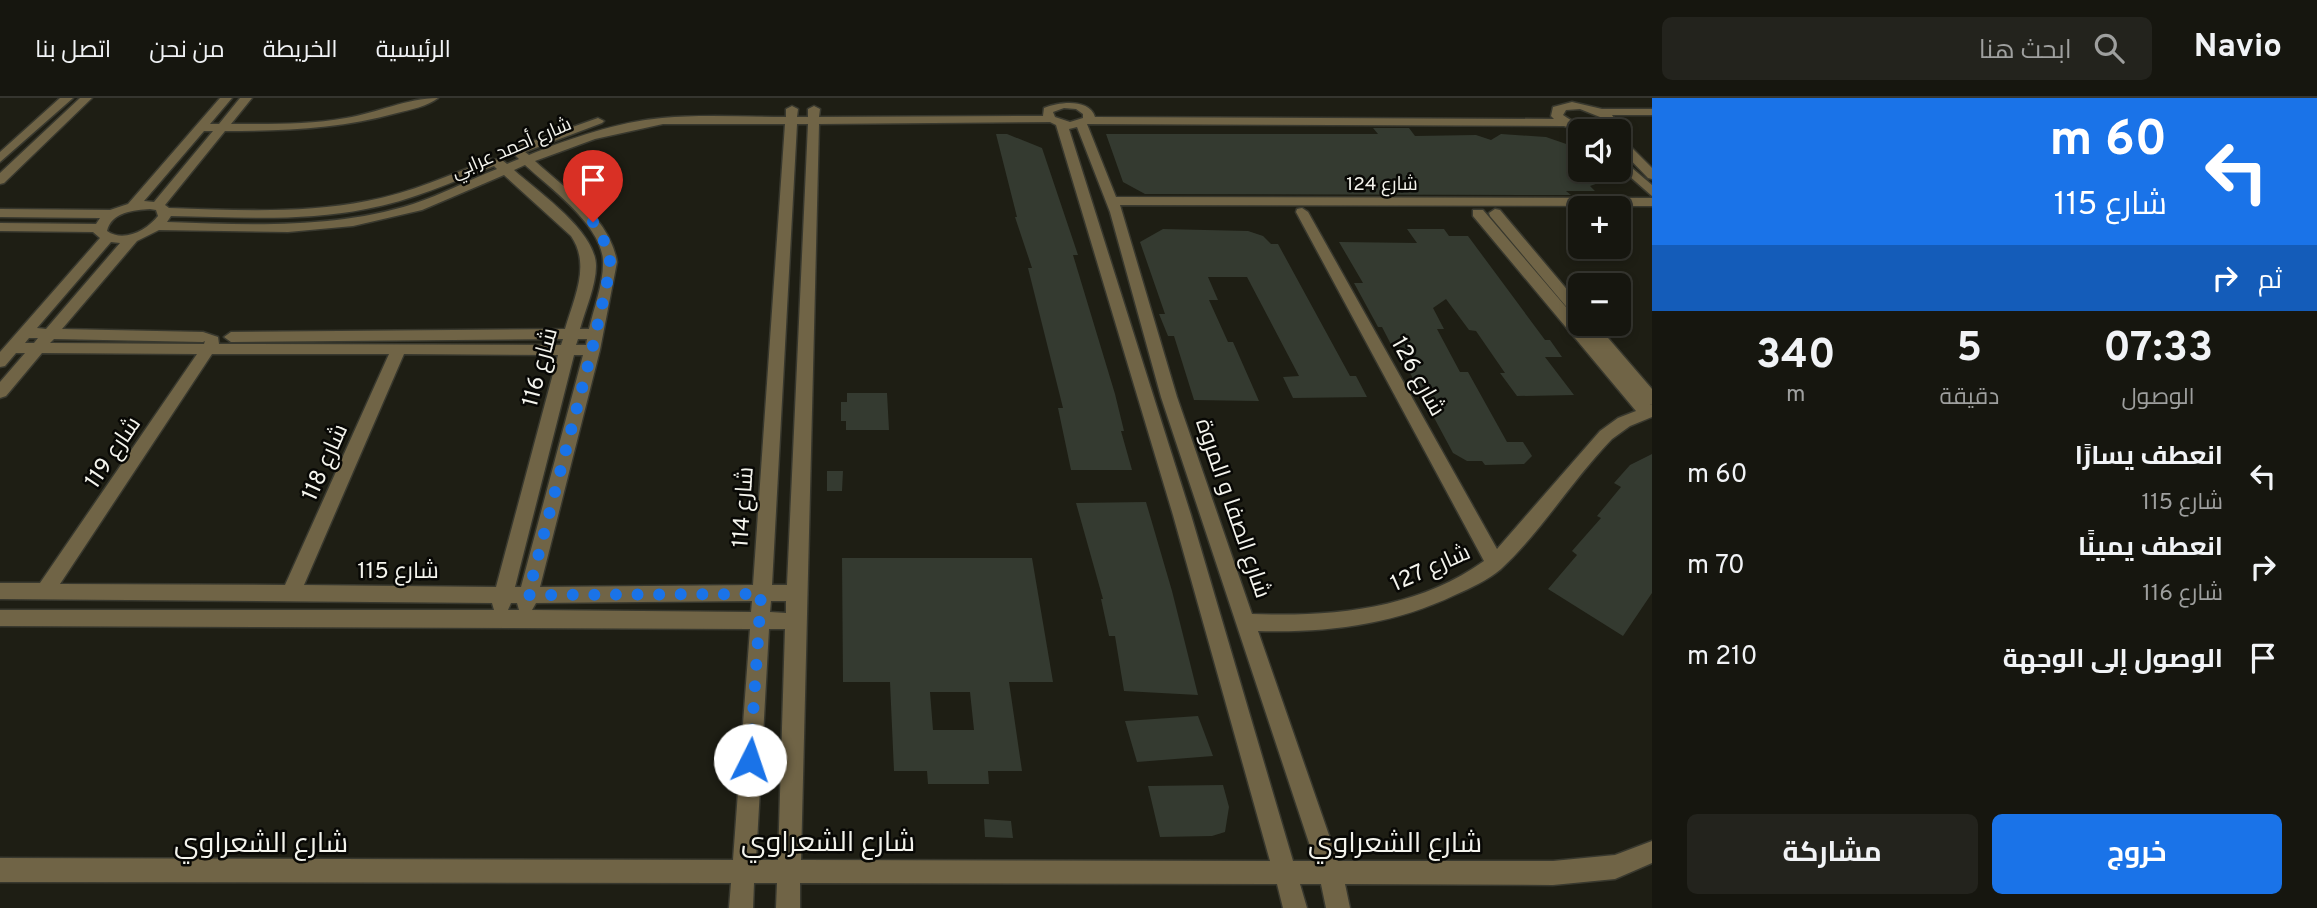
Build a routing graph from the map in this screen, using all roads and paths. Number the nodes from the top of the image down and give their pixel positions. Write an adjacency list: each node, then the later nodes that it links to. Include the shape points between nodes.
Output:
1 (226, 98): 20 (street)
2 (246, 98): 21 (street)
3 (409, 98): 8 (street)
4 (432, 98): 8 (street)
5 (66, 99): 6 (street); 24 (street)
6 (84, 99): 28 (street)
7 (1564, 104): 10 (street); 12 (street); 16 (street)
8 (402, 110): 21 (street, via 327,126)
9 (1055, 111): 10 (street); 10 (street); 14 (street, شارع أحمد عرابي); 60 (street)
10 (1080, 112): 16 (street); 32 (street, شارع الصفا و المروة)
11 (1652, 112): 12 (street)
12 (1601, 113): 15 (street)
13 (791, 114): 14 (street, شارع أحمد عرابي); 23 (street, شارع أحمد عرابي, via 642,123); 47 (street, شارع 114)
14 (814, 114): 46 (street)
15 (1600, 119)
16 (1565, 123): 18 (street)
17 (1652, 123): 19 (street)
18 (1568, 124)
19 (1631, 126)
20 (202, 127): 21 (street); 31 (street)
21 (222, 127): 33 (street)
22 (1631, 154): 27 (street)
23 (522, 156): 25 (street, شارع أحمد عرابي); 53 (street, شارع 116, via 593,222 608,248 610,262)
24 (0, 158)
25 (501, 165): 33 (street, شارع أحمد عرابي, via 402,197 331,211); 42 (street, شارع أحمد عرابي, via 420,206 357,222 292,229); 52 (street, شارع 116, via 570,226 586,248 587,278)
26 (1631, 172): 29 (street)
27 (1652, 175)
28 (0, 180)
29 (1652, 192)
30 (1652, 202): 32 (street, شارع 124)
31 (132, 206): 33 (street, شارع أحمد عرابي); 41 (street)
32 (1114, 206): 34 (street, شارع 124); 61 (street, شارع الصفا و المروة)
33 (161, 209): 42 (street, via 163,221)
34 (1301, 212): 36 (street, شارع 124); 63 (street, شارع 126)
35 (0, 213): 41 (street)
36 (1479, 213): 37 (street, شارع 124); 62 (street)
37 (1495, 213): 38 (street, شارع 124); 48 (street)
38 (1568, 213)
39 (1631, 213): 40 (street)
40 (1652, 213)
41 (113, 214): 44 (street)
42 (157, 226): 45 (street)
43 (0, 227): 44 (street)
44 (103, 233): 45 (street); 49 (street)
45 (132, 238): 50 (street)
46 (807, 266): 47 (street); 66 (street)
47 (784, 267): 68 (street, شارع 114)
48 (1568, 300)
49 (25, 333): 50 (street); 55 (street)
50 (48, 333): 54 (street); 56 (street)
51 (1597, 336): 62 (street)
52 (569, 342): 53 (street); 54 (street); 57 (street); 69 (street, شارع 116)
53 (594, 342): 70 (street, شارع 116)
54 (212, 343): 56 (street); 57 (street); 65 (street, شارع 119)
55 (12, 348): 56 (street); 58 (street)
56 (36, 349): 59 (street)
57 (399, 349): 67 (street, شارع 118)
58 (0, 362)
59 (0, 392)
60 (1145, 396): 61 (street); 81 (street)
61 (1169, 397): 76 (street, شارع الصفا و المروة)
62 (1650, 408): 63 (street, شارع 127, via 1590,449)
63 (1495, 563): 76 (street, شارع 127, via 1436,597 1397,610 1308,625)
64 (0, 591): 65 (street, شارع 115)
65 (45, 591): 67 (street, شارع 115)
66 (796, 593): 68 (street, شارع 115); 75 (street)
67 (291, 594): 69 (street, شارع 115)
68 (761, 594): 70 (street, شارع 115); 74 (street, شارع 114)
69 (503, 595): 70 (street, شارع 115); 73 (street, شارع 116)
70 (528, 595): 72 (street, شارع 116)
71 (0, 618): 73 (street)
72 (522, 618): 73 (street); 74 (street)
73 (497, 619)
74 (759, 621): 75 (street); 80 (street, شارع 114)
75 (795, 621): 79 (street)
76 (1247, 622): 82 (street, شارع الصفا و المروة)
77 (1652, 852): 82 (street, شارع الشعراوي, via 1615,867 1553,873)
78 (0, 870): 80 (street, شارع الشعراوي)
79 (788, 870): 80 (street, شارع الشعراوي); 81 (street, شارع الشعراوي); 84 (street)
80 (744, 871): 83 (street, شارع 114)
81 (1285, 871): 82 (street, شارع الشعراوي); 85 (street)
82 (1330, 872): 86 (street, شارع الصفا و المروة)
83 (741, 908)
84 (788, 908)
85 (1295, 908)
86 (1338, 908)

